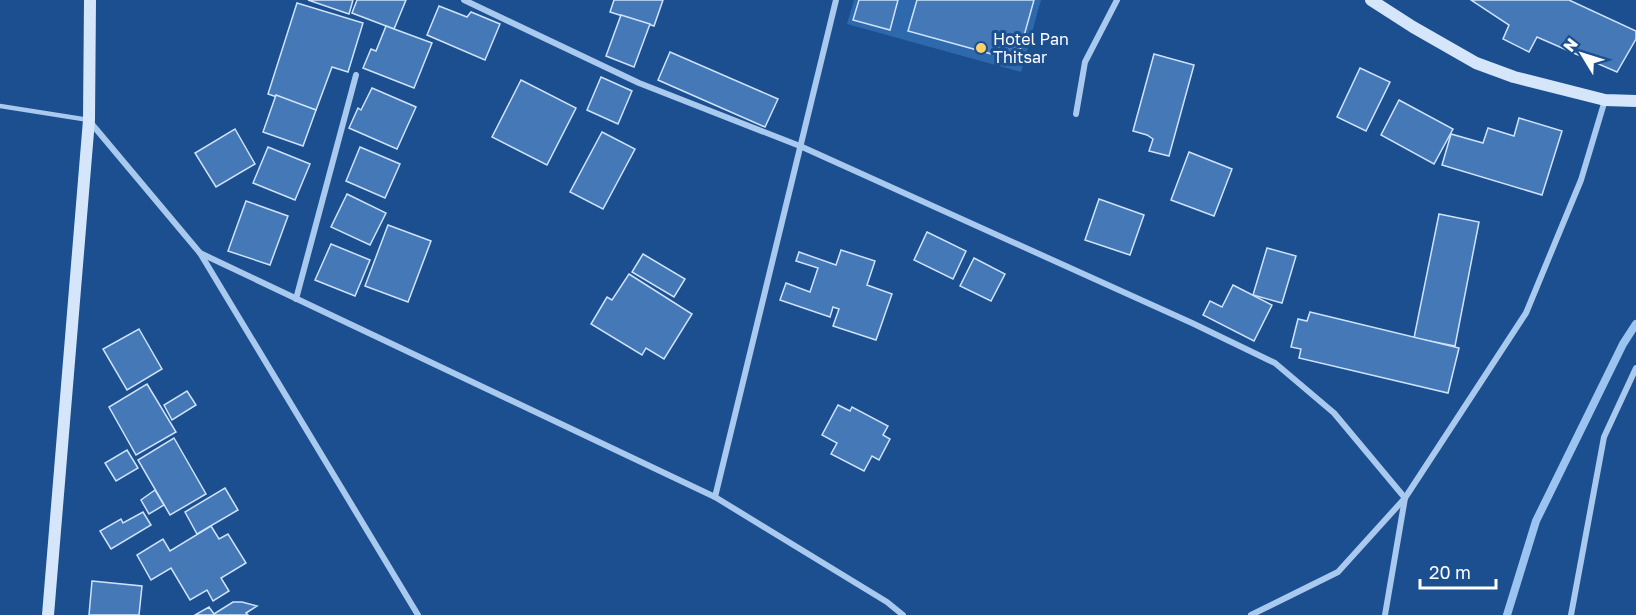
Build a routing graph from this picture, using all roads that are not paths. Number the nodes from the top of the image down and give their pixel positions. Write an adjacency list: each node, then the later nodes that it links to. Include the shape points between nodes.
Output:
1 (90, 0): 11 (street)
2 (464, 0): 12 (street, via 639,83)
3 (836, 0): 12 (street)
4 (1117, 0): 10 (street, via 1085,62)
5 (1371, 0): 7 (street, via 1476,63)
6 (356, 75): 14 (street)
7 (1605, 100): 8 (street); 17 (street, via 1581,180 1526,313)
8 (1636, 101)
9 (0, 106): 11 (lane)
10 (1076, 114)
11 (89, 120): 13 (street); 18 (street)
12 (800, 146): 16 (street); 17 (street, via 1275,363 1334,412)
13 (200, 253): 14 (street); 19 (street)
14 (296, 299): 16 (street)
15 (1636, 368): 23 (street, via 1604,437)
16 (715, 497): 20 (street)
17 (1405, 498): 21 (street, via 1338,572); 22 (street)
18 (48, 615)
19 (418, 615)
20 (903, 615)
21 (1251, 615)
22 (1385, 615)
23 (1571, 615)

